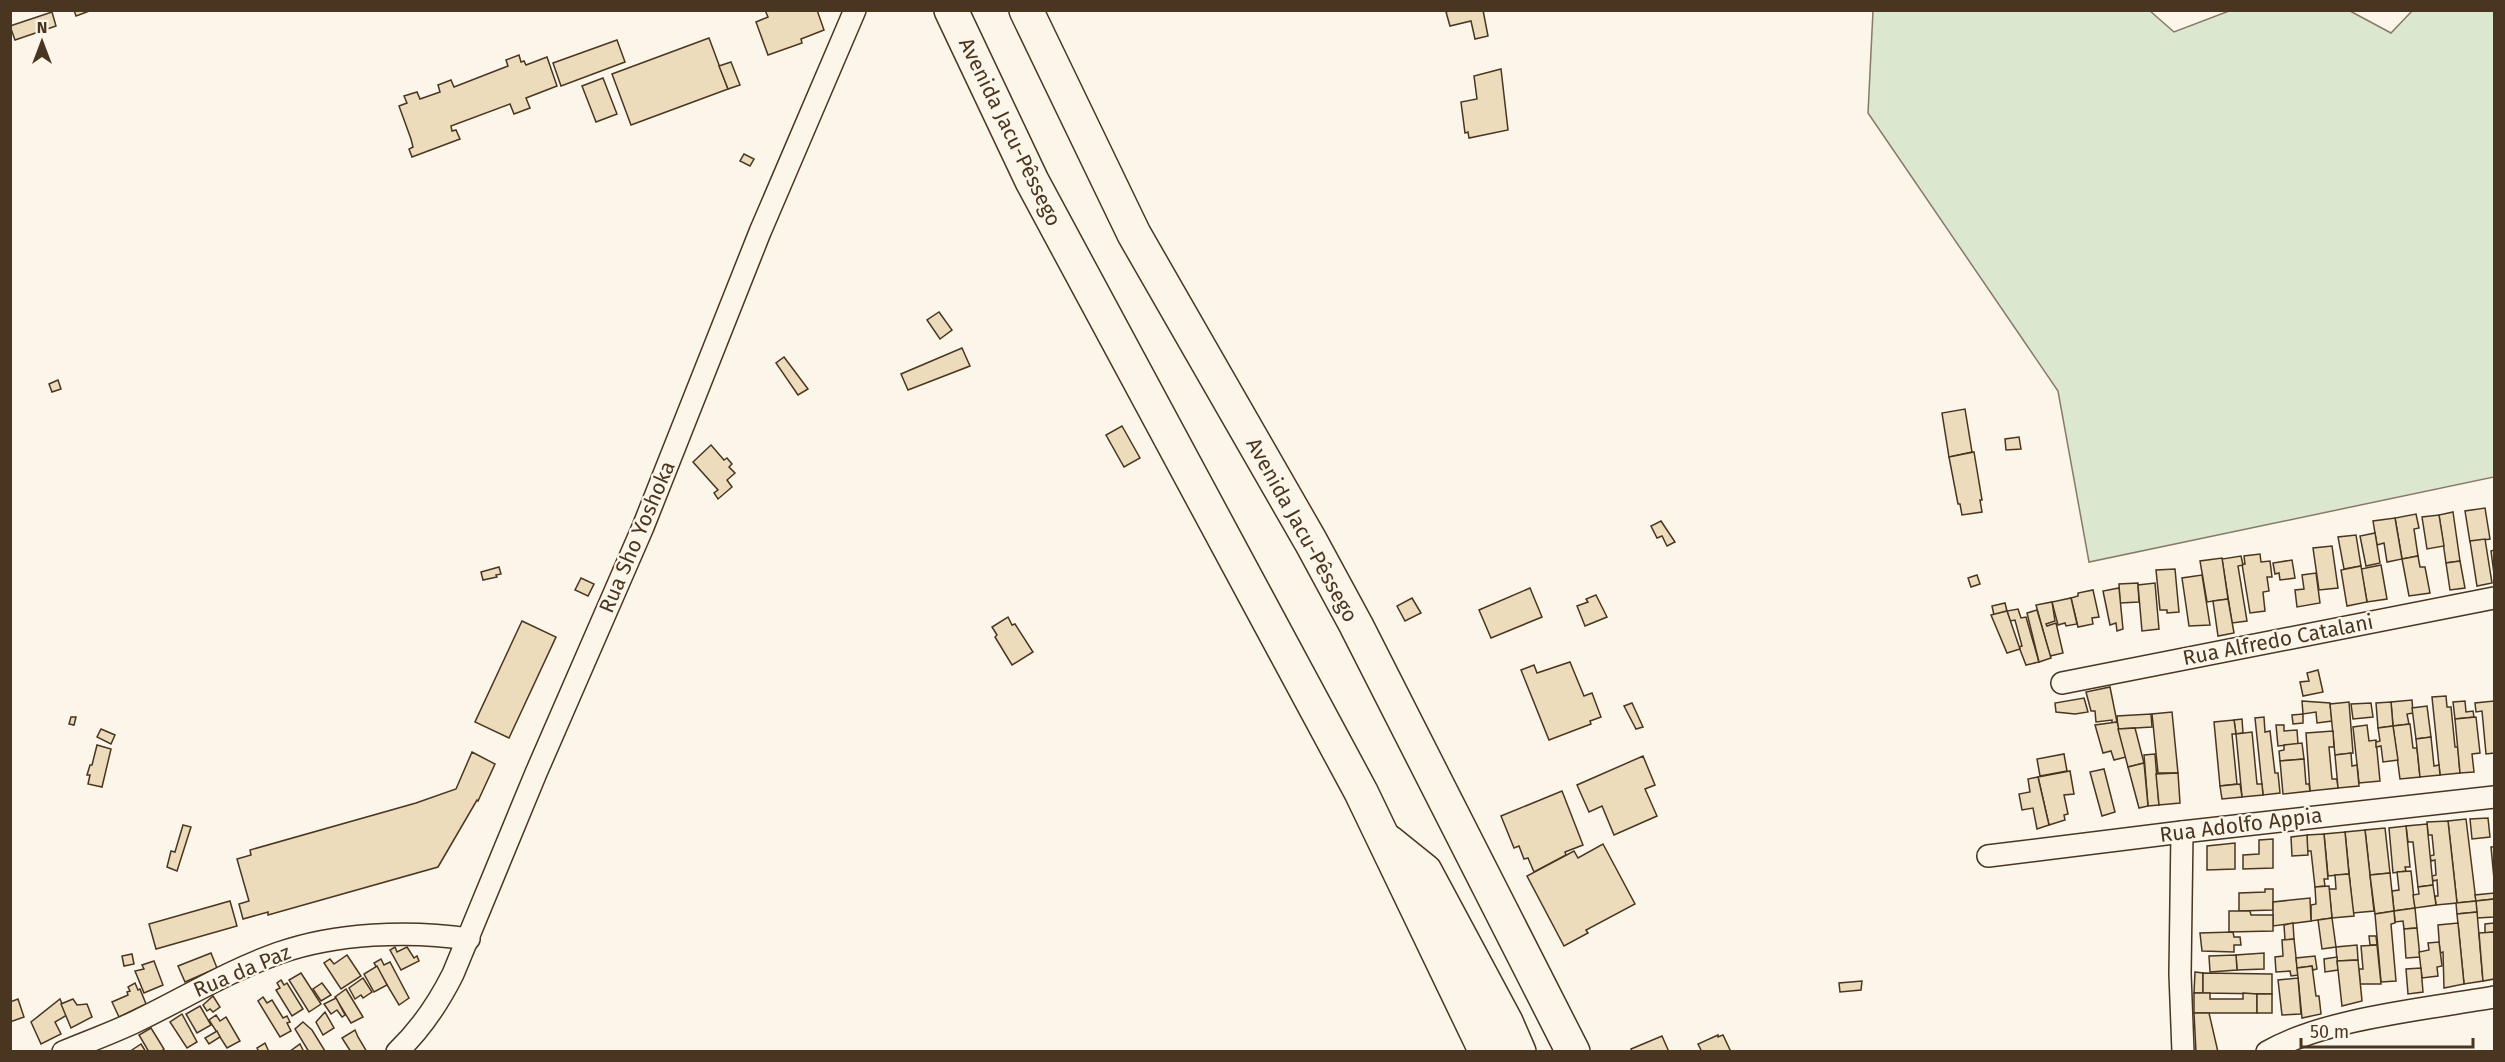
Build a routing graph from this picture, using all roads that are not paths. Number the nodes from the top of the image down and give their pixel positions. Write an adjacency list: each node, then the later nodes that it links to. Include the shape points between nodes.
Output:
1 (855, 10): 10 (street, Rua Sho Yoshoka)
2 (951, 10): 8 (highway, Avenida Jacu-Pêssego, via 1032,181)
3 (1026, 10): 18 (highway, Avenida Jacu-Pêssego, via 1134,234 1328,573)
4 (2494, 598): 5 (street, Rua Alfredo Catalani)
5 (2062, 683)
6 (2494, 797): 7 (street, Rua Adolfo Appia)
7 (2182, 832): 9 (street, Rua Adolfo Appia); 19 (street)
8 (1383, 837): 11 (highway, via 1425,871); 15 (highway, Avenida Jacu-Pêssego)
9 (1988, 856)
10 (469, 939): 13 (street, Rua da Paz, via 404,934 302,946 231,972 134,1023); 14 (street, Rua Sho Yoshoka, via 438,1004)
11 (1467, 949): 16 (highway); 17 (highway, via 1499,984)
12 (2494, 997): 20 (street, via 2340,1026 2294,1039)
13 (63, 1052)
14 (397, 1052)
15 (1486, 1052)
16 (1519, 1052)
17 (1531, 1052)
18 (1573, 1052)
19 (2183, 1052)
20 (2267, 1052)

